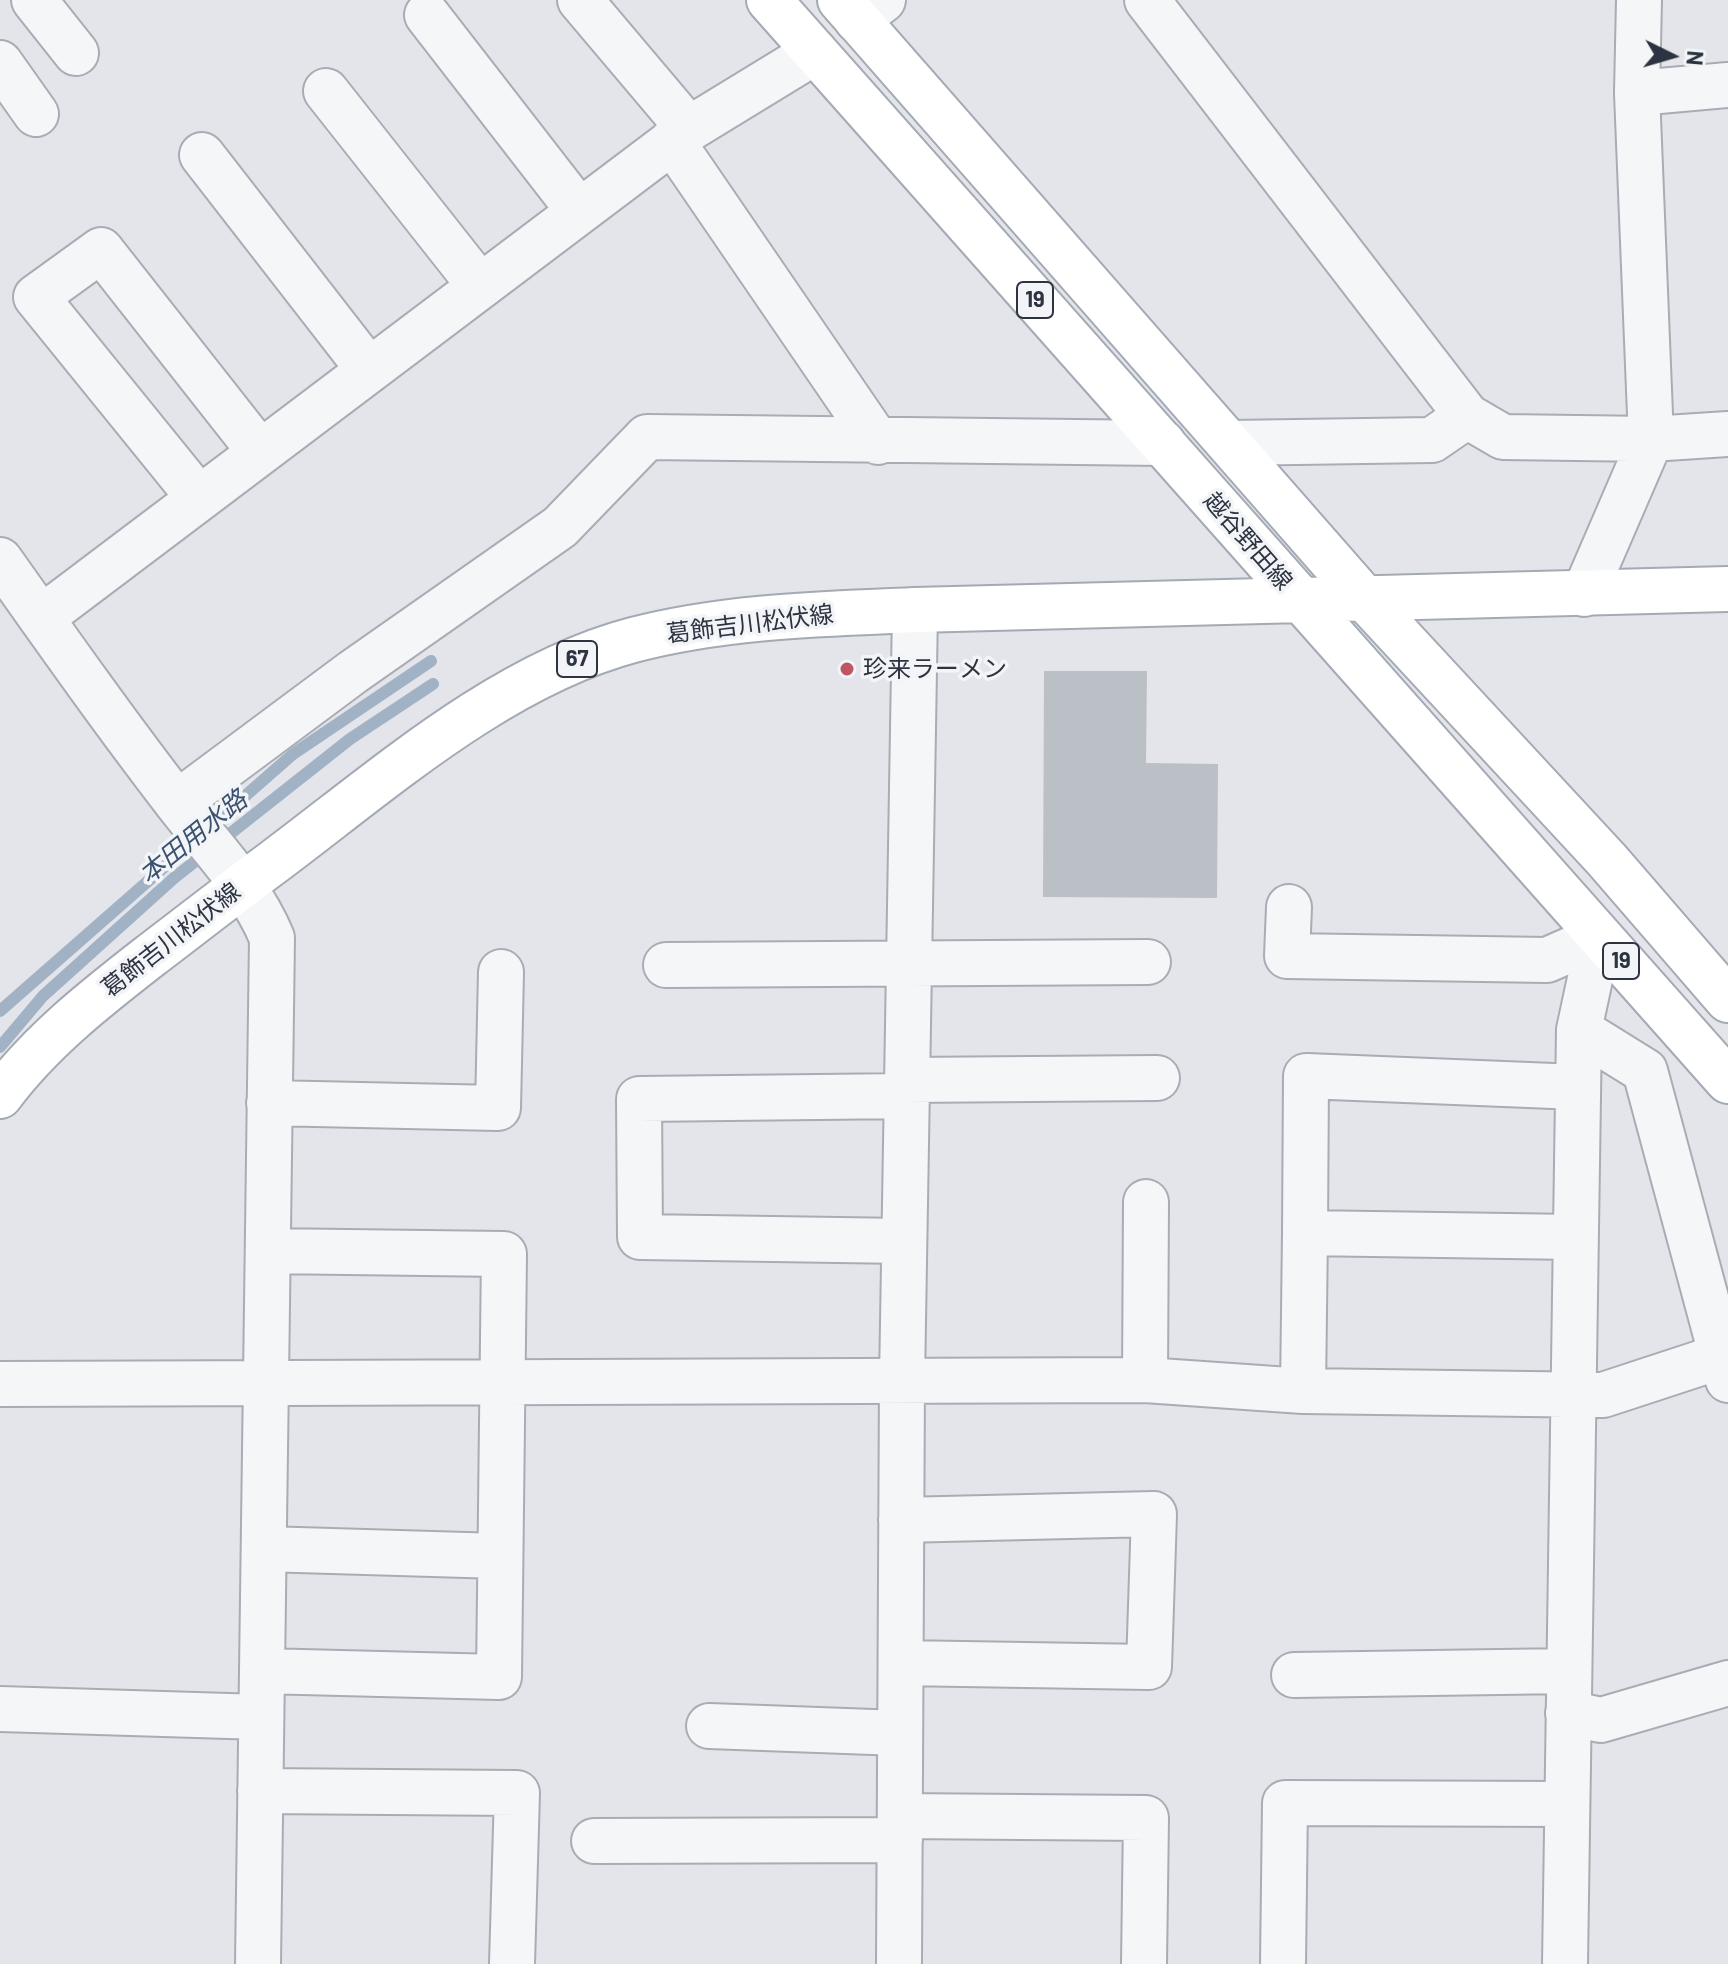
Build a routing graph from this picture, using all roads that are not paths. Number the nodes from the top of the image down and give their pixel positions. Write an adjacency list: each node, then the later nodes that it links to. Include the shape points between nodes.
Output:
1 (34, 0): 9 (street)
2 (580, 0): 15 (street)
3 (769, 0): 8 (main road, 越谷野田線 / 19)
4 (1147, 0): 20 (street)
5 (1639, 0): 13 (street)
6 (860, 7): 25 (main road, 越谷野田線 / 19)
7 (427, 15): 17 (street)
8 (815, 52): 15 (street); 24 (main road, 越谷野田線 / 19)
9 (76, 53)
10 (0, 63): 14 (street)
11 (1728, 85): 13 (street)
12 (326, 91): 18 (street)
13 (1637, 93): 22 (street)
14 (36, 114)
15 (681, 135): 17 (street); 23 (street)
16 (202, 155): 19 (street)
17 (579, 211): 18 (street)
18 (480, 286): 19 (street)
19 (369, 370): 26 (street)
20 (1467, 416): 22 (street, via 1503,437); 25 (street, via 1432,440)
21 (1728, 434): 22 (street)
22 (1651, 439): 30 (street)
23 (878, 442): 24 (street); 35 (street, via 647,437 560,527)
24 (1163, 443): 32 (main road, 越谷野田線 / 19)
25 (1229, 443): 31 (main road, 越谷野田線 / 19)
26 (260, 452): 27 (street); 27 (street, via 101,250 36,297)
27 (199, 498): 34 (street)
28 (0, 560): 34 (street)
29 (1728, 589): 30 (main road)
30 (1584, 594): 31 (main road)
31 (1365, 599): 32 (main road, 葛飾吉川松伏線 / 67); 43 (main road, 越谷野田線 / 19, via 1607,860)
32 (1300, 601): 33 (main road, 葛飾吉川松伏線 / 67); 38 (main road, 越谷野田線 / 19)
33 (915, 610): 36 (main road, 葛飾吉川松伏線 / 67, via 711,624 632,640 567,662 508,692 445,735); 39 (street)
34 (41, 618): 35 (street)
35 (177, 803): 36 (street)
36 (242, 885): 49 (main road, 葛飾吉川松伏線 / 67, via 83,1008); 50 (street, via 272,938)
37 (1289, 907): 38 (street, via 1287,956 1547,960)
38 (1599, 937): 44 (street); 46 (main road, 越谷野田線 / 19)
39 (909, 962): 40 (street); 41 (street); 48 (street)
40 (1148, 962)
41 (666, 965)
42 (501, 972): 50 (street, via 498,1108)
43 (1728, 1000)
44 (1579, 1030): 47 (street); 56 (street, via 1645,1071)
45 (1157, 1078): 48 (street)
46 (1728, 1081)
47 (1578, 1087): 52 (street, via 1306,1076); 53 (street)
48 (907, 1088): 54 (street); 54 (street, via 639,1099 640,1237)
49 (0, 1096)
50 (269, 1103): 55 (street)
51 (1146, 1202): 57 (street)
52 (1305, 1233): 53 (street); 62 (street)
53 (1575, 1237): 63 (street)
54 (904, 1241): 58 (street)
55 (268, 1251): 59 (street); 60 (street, via 504,1254)
56 (1726, 1363): 63 (street, via 1603,1395)
57 (1145, 1380): 58 (street); 62 (street)
58 (902, 1381): 60 (street); 64 (street)
59 (265, 1383): 60 (street); 61 (street); 65 (street)
60 (502, 1383): 66 (street)
61 (0, 1384)
62 (1303, 1391): 63 (street)
63 (1572, 1393): 71 (street)
64 (901, 1520): 67 (street); 67 (street, via 1154,1514 1149,1667)
65 (264, 1549): 66 (street); 68 (street)
66 (500, 1556): 68 (street, via 499,1677)
67 (901, 1663): 75 (street)
68 (262, 1671): 73 (street)
69 (1294, 1675): 71 (street)
70 (1728, 1683): 71 (street, via 1601,1720)
71 (1568, 1692): 77 (street)
72 (0, 1709): 73 (street)
73 (261, 1717): 76 (street)
74 (709, 1726): 75 (street)
75 (900, 1733): 78 (street)
76 (260, 1791): 80 (street); 81 (street, via 517,1793)
77 (1566, 1804): 84 (street, via 1285,1803); 85 (street)
78 (900, 1828): 79 (street); 82 (street); 83 (street, via 1146,1818)
79 (594, 1841)
80 (258, 1964)
81 (512, 1964)
82 (899, 1964)
83 (1144, 1964)
84 (1283, 1964)
85 (1565, 1964)

